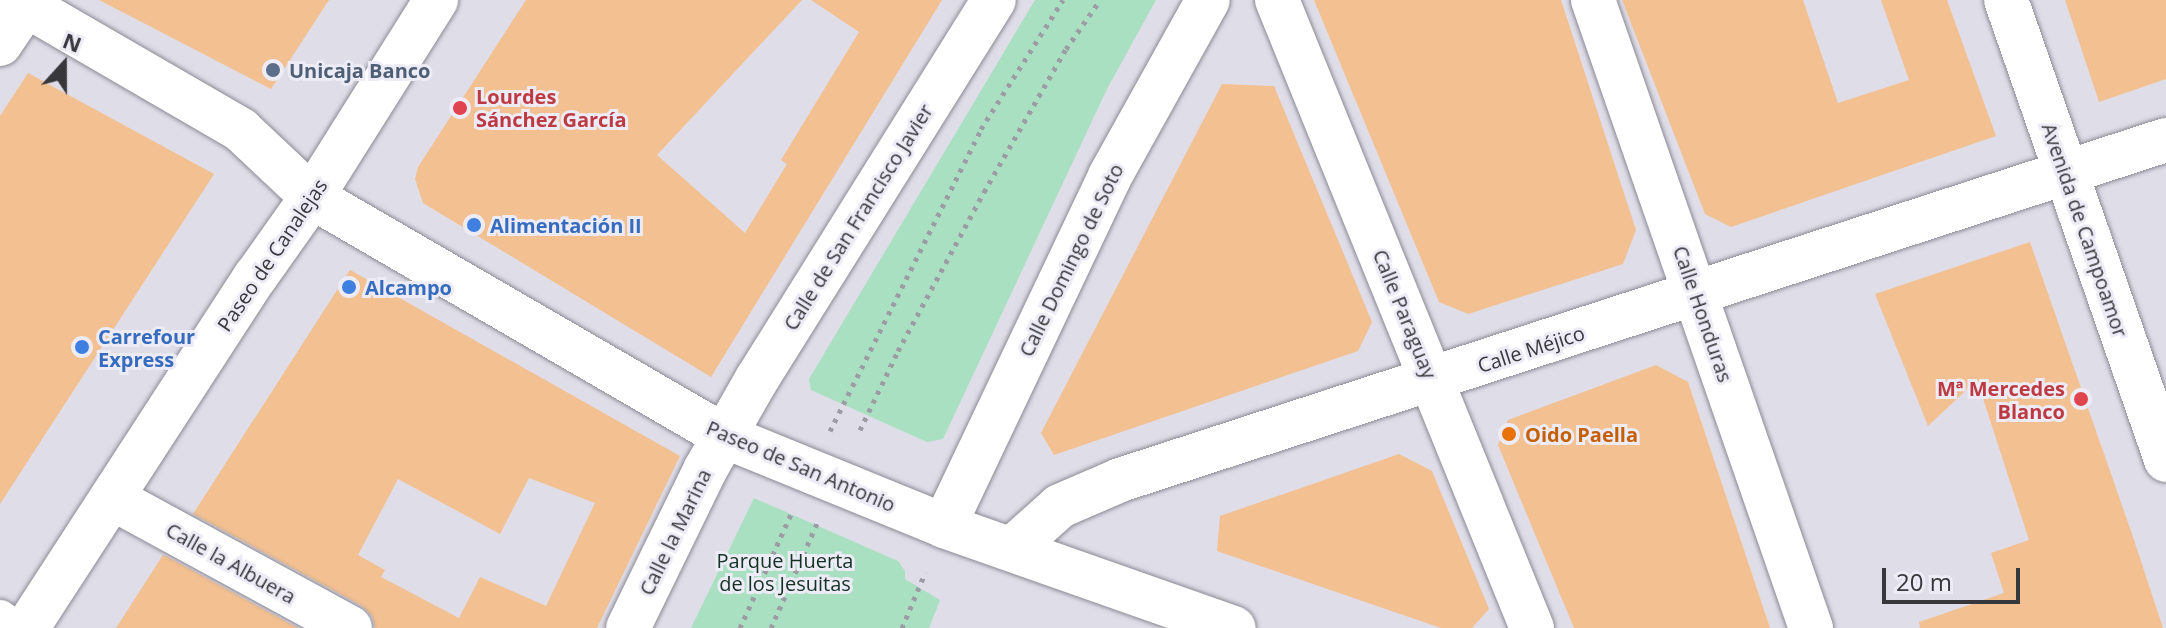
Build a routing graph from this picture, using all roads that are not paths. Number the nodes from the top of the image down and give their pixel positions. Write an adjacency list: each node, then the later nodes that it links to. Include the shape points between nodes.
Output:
1 (436, 0): 11 (main road, Paseo de Canalejas)
2 (994, 0): 14 (main road, Calle de San Francisco Javier)
3 (1208, 0): 17 (main road, Calle Domingo de Soto, via 1110,176)
4 (1277, 0): 13 (main road, Calle Paraguay)
5 (1593, 0): 12 (main road, Calle Honduras)
6 (2006, 0): 10 (main road, Avenida de Campoamor)
7 (24, 2): 8 (main road); 11 (main road, Paseo de San Antonio, via 241,130)
8 (0, 44)
9 (2166, 140): 10 (main road, Calle Méjico)
10 (2064, 176): 12 (main road, Calle Méjico); 15 (main road, Avenida de Campoamor)
11 (312, 197): 14 (main road, Paseo de San Antonio); 16 (main road, Paseo de Canalejas)
12 (1698, 295): 13 (main road, Calle Méjico); 26 (main road, Calle Honduras)
13 (1433, 381): 18 (main road, Calle Méjico, via 1120,480 1060,506); 25 (main road, Calle Paraguay)
14 (724, 436): 17 (main road, Paseo de San Antonio); 23 (main road, Calle la Marina)
15 (2166, 460)
16 (112, 498): 21 (main road, Paseo de Canalejas); 22 (main road, Calle la Albuera)
17 (944, 526): 18 (main road, Paseo de San Antonio)
18 (1013, 548): 24 (main road, Paseo de San Antonio)
19 (0, 618): 20 (street)
20 (14, 628)
21 (27, 628)
22 (350, 628)
23 (628, 628)
24 (1234, 628)
25 (1532, 628)
26 (1811, 628)

